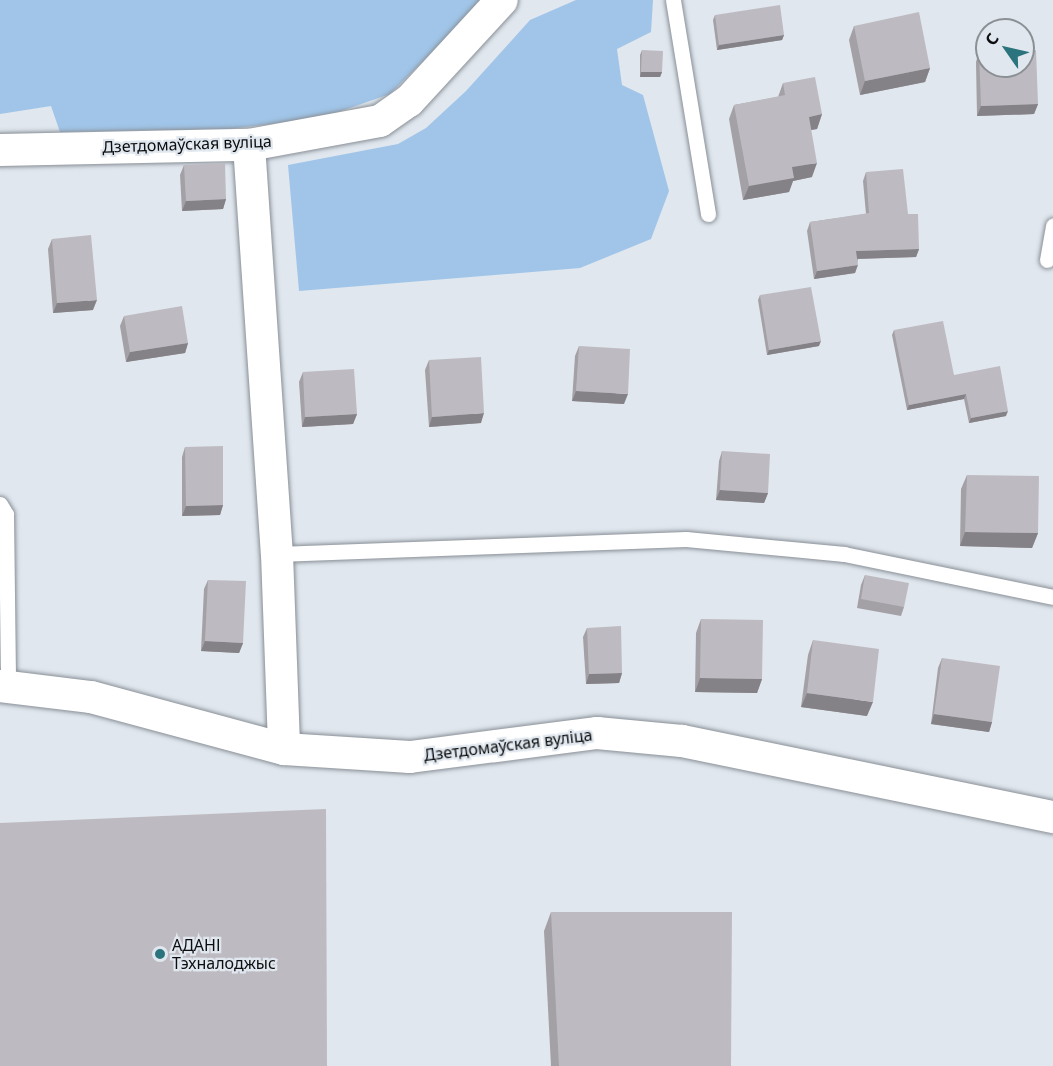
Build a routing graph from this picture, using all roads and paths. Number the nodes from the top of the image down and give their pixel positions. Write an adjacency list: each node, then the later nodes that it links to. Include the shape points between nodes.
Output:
1 (502, 0): 3 (street, Дзетдомаўская вуліца, via 409,101 380,121)
2 (673, 0): 5 (lane)
3 (249, 145): 4 (street, Дзетдомаўская вуліца); 9 (street)
4 (0, 150)
5 (708, 214)
6 (1053, 225): 7 (lane)
7 (1047, 260)
8 (0, 504): 11 (lane, via 6,514)
9 (277, 554): 10 (lane, via 686,539 844,554); 12 (street)
10 (1053, 597)
11 (4, 685): 12 (street, Дзетдомаўская вуліца, via 91,696)
12 (284, 749): 13 (street, Дзетдомаўская вуліца, via 410,757 540,739 618,735 682,741 827,768)
13 (1053, 817)

